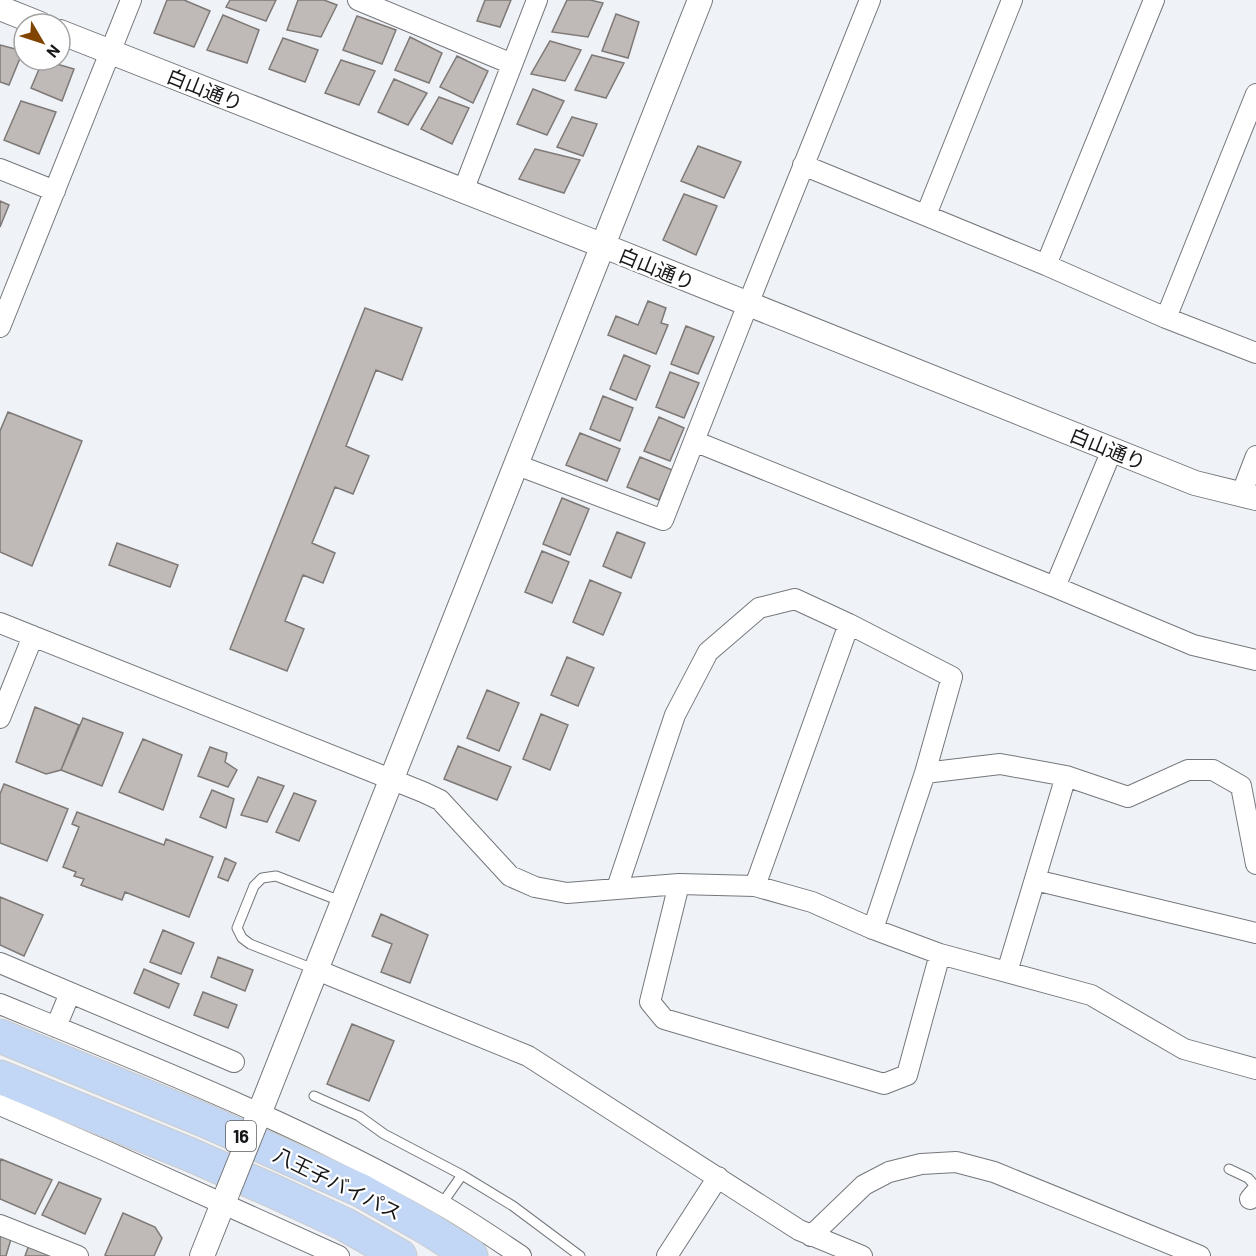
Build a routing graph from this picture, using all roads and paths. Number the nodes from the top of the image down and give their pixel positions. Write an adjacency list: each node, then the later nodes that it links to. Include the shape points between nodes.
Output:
1 (131, 0): 10 (street)
2 (358, 0): 8 (street)
3 (537, 0): 11 (street)
4 (700, 0): 18 (street)
5 (870, 0): 13 (street)
6 (1012, 0): 17 (street)
7 (1154, 0): 19 (street)
8 (395, 7): 11 (street)
9 (72, 37): 10 (street, 白山通り)
10 (110, 52): 15 (street); 16 (street, 白山通り)
11 (512, 63): 16 (street)
12 (1256, 94): 21 (street)
13 (803, 165): 17 (street); 20 (street)
14 (0, 169): 15 (street)
15 (54, 191): 22 (street)
16 (463, 191): 18 (street, 白山通り)
17 (926, 215): 19 (street)
18 (604, 246): 20 (street, 白山通り); 27 (street)
19 (1046, 265): 21 (street)
20 (748, 304): 24 (street); 25 (street, 白山通り)
21 (1166, 318): 23 (street)
22 (0, 327)
23 (1256, 353)
24 (694, 441): 27 (street, via 663,520); 29 (street)
25 (1112, 450): 28 (street, 白山通り, via 1195,483); 29 (street)
26 (1256, 456): 28 (street)
27 (518, 465): 37 (street)
28 (1248, 496)
29 (1055, 587): 33 (street, via 1193,645)
30 (0, 623): 32 (street)
31 (849, 624): 35 (street, via 952,677); 42 (street); 43 (street, via 795,599 759,608 708,652 675,715)
32 (33, 636): 34 (street); 37 (street)
33 (1256, 660)
34 (0, 718)
35 (925, 773): 36 (street, via 1000,764); 45 (street)
36 (1065, 776): 38 (street, via 1128,798 1188,770 1213,770); 40 (street)
37 (392, 779): 43 (street, via 440,800 510,876 535,887 567,893); 44 (street)
38 (1249, 785): 39 (street)
39 (1256, 864)
40 (1035, 880): 46 (street); 50 (street)
41 (679, 884): 42 (street); 43 (street); 47 (street, via 650,1002 664,1019 884,1084 907,1075)
42 (755, 886): 45 (street, via 812,902)
43 (617, 888)
44 (344, 902): 49 (street); 49 (lane, via 276,876 262,878 254,886 237,928 250,944)
45 (873, 929): 47 (street)
46 (1256, 933)
47 (940, 954): 50 (street)
48 (0, 963): 51 (street)
49 (317, 970): 60 (street); 63 (street, via 528,1056)
50 (1007, 972): 56 (street, via 1091,995 1184,1048)
51 (70, 993): 53 (street); 55 (street)
52 (0, 1004): 53 (street)
53 (56, 1027): 60 (street)
54 (0, 1036): 73 (highway, 八王子バイパス / 16, via 362,1191)
55 (234, 1062)
56 (1256, 1069)
57 (0, 1077): 72 (highway, 八王子バイパス / 16, via 273,1191)
58 (314, 1096): 62 (lane, via 359,1116 384,1134)
59 (0, 1105): 65 (street)
60 (258, 1118): 65 (street, bridge); 66 (street, via 372,1168)
61 (1229, 1169): 64 (lane, via 1248,1178)
62 (462, 1175): 66 (lane); 75 (lane, via 513,1206)
63 (718, 1177): 68 (street); 76 (street)
64 (1254, 1193)
65 (225, 1198): 70 (street); 71 (street)
66 (441, 1205): 74 (street)
67 (0, 1225): 69 (street)
68 (811, 1236): 77 (street); 78 (street, via 864,1185 889,1172 921,1164 956,1162 994,1172)
69 (78, 1256)
70 (202, 1256)
71 (339, 1256)
72 (400, 1256)
73 (471, 1256)
74 (521, 1256)
75 (580, 1256)
76 (667, 1256)
77 (861, 1256)
78 (1200, 1256)

